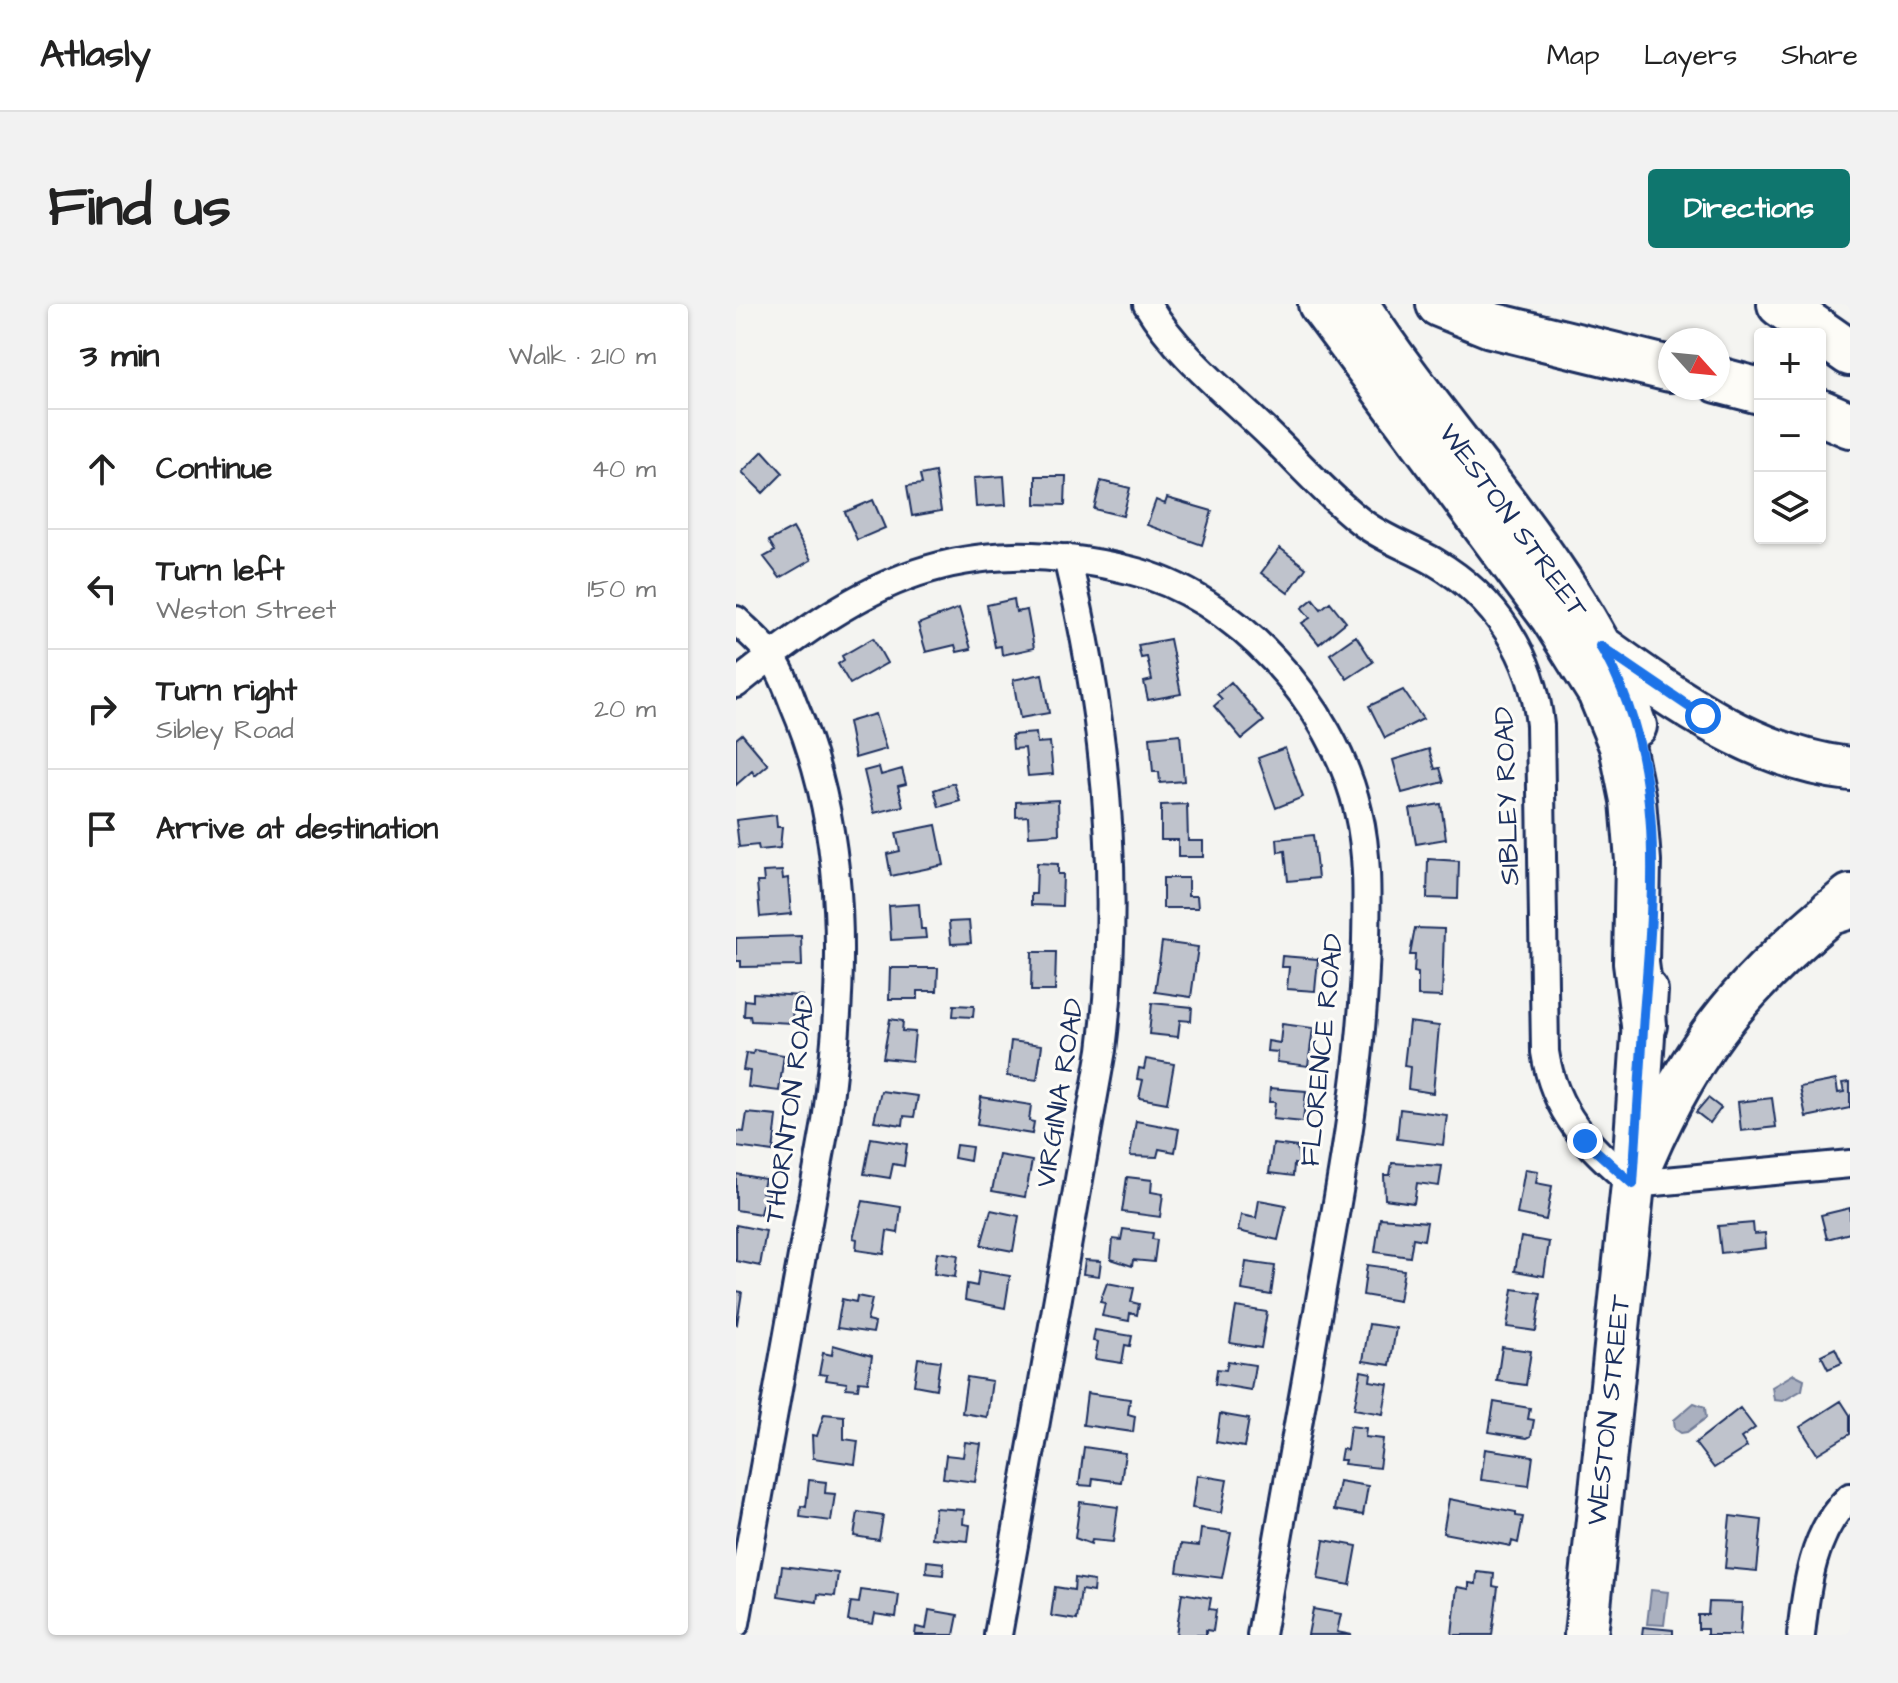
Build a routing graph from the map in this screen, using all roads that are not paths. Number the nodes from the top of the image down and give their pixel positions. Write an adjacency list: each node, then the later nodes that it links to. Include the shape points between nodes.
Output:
1 (1147, 304): 21 (street, SIBLEY ROAD, via 1181,350 1351,513 1467,584 1495,613 1524,657 1535,689 1541,738 1548,1073 1576,1131)
2 (1321, 304): 19 (highway, via 1553,617 1600,692 1622,746 1633,800 1636,963)
3 (1439, 304): 7 (highway, via 1491,325)
4 (1780, 304): 6 (highway)
5 (1361, 313): 14 (main road, WESTON STREET, via 1564,587)
6 (1850, 353)
7 (1658, 366)
8 (1730, 383): 9 (highway)
9 (1754, 389)
10 (1826, 415): 11 (highway)
11 (1850, 425)
12 (1067, 558): 15 (street, FLORENCE ROAD, via 1001,556 903,576 847,602); 24 (street, VIRGINIA ROAD, via 1095,688 1110,859 1110,972 1102,1050); 25 (street, FLORENCE ROAD, via 1135,571 1182,589 1260,646 1329,736 1350,783 1363,839 1365,973 1353,1104)
13 (736, 620): 15 (street, THORNTON ROAD)
14 (1600, 646): 17 (main road, via 1687,707 1740,735 1789,756); 19 (main road, WESTON STREET, via 1627,702 1646,777 1652,873)
15 (771, 656): 16 (street, FLORENCE ROAD); 23 (street, THORNTON ROAD, via 804,727 825,803 836,887 836,1048)
16 (736, 684)
17 (1850, 769)
18 (1844, 905): 21 (main road, WESTON STREET, via 1762,972 1712,1030 1665,1112)
19 (1644, 1025): 21 (main road, WESTON STREET)
20 (1850, 1164): 21 (street)
21 (1633, 1184): 26 (main road, WESTON STREET)
22 (1850, 1497): 27 (street, via 1818,1547)
23 (736, 1623)
24 (998, 1635)
25 (1261, 1635)
26 (1586, 1635)
27 (1801, 1635)

